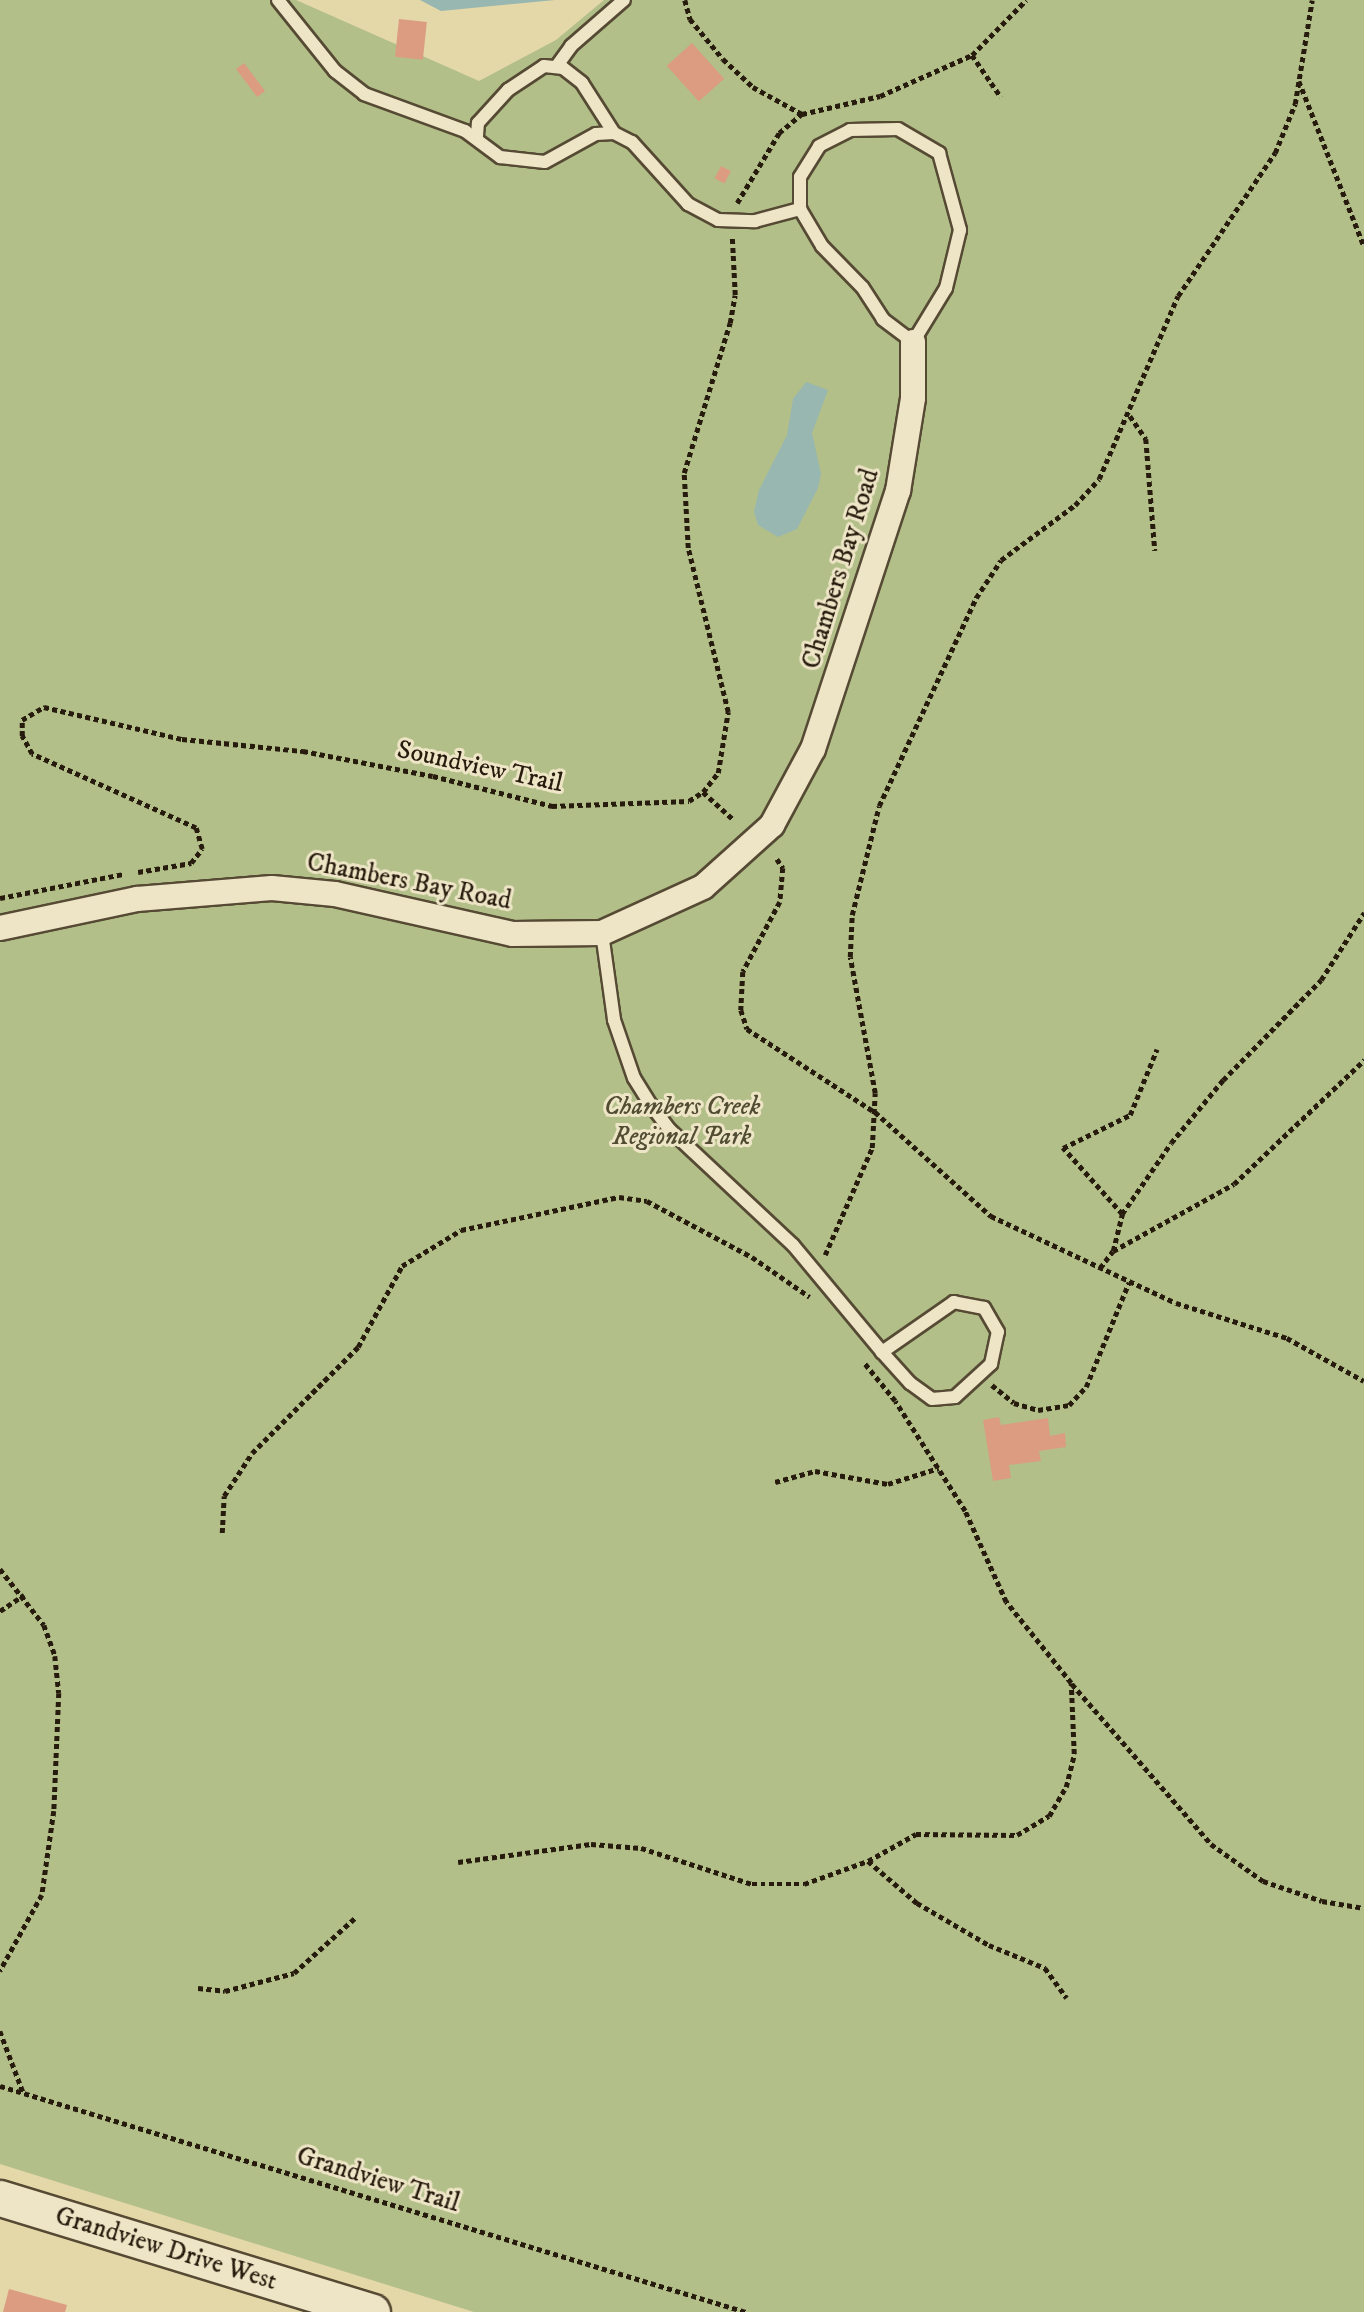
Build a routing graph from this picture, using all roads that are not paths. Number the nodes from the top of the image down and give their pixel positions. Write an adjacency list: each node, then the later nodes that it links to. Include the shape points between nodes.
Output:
1 (278, 0): 5 (lane, via 335,71 364,94)
2 (624, 0): 3 (lane, via 571,46)
3 (556, 67): 4 (lane, via 582,83); 5 (lane, via 544,66 523,76 478,123)
4 (614, 133): 5 (lane, via 596,134 559,157 531,164 500,157); 6 (lane, via 632,142 688,204 731,222)
5 (477, 136)
6 (800, 209): 7 (lane, via 822,247 862,287 883,319); 7 (lane, via 800,177 819,146 850,130 898,129 939,153 960,230 946,288)
7 (913, 342): 9 (street, Chambers Bay Road, via 913,398 898,491 830,706 794,790 772,825 729,870 647,916)
8 (0, 928): 9 (street, Chambers Bay Road, via 137,899 272,888 335,894 513,933)
9 (602, 933): 10 (lane, via 614,1020 645,1096 670,1129 767,1217)
10 (882, 1352): 10 (lane, via 932,1399 955,1397 981,1375 995,1354 998,1332 991,1314 977,1304 942,1307)
11 (0, 2198): 13 (street, Grandview Drive West)
12 (0, 2217): 14 (street, Grandview Drive West)
13 (355, 2309)
14 (310, 2312)

